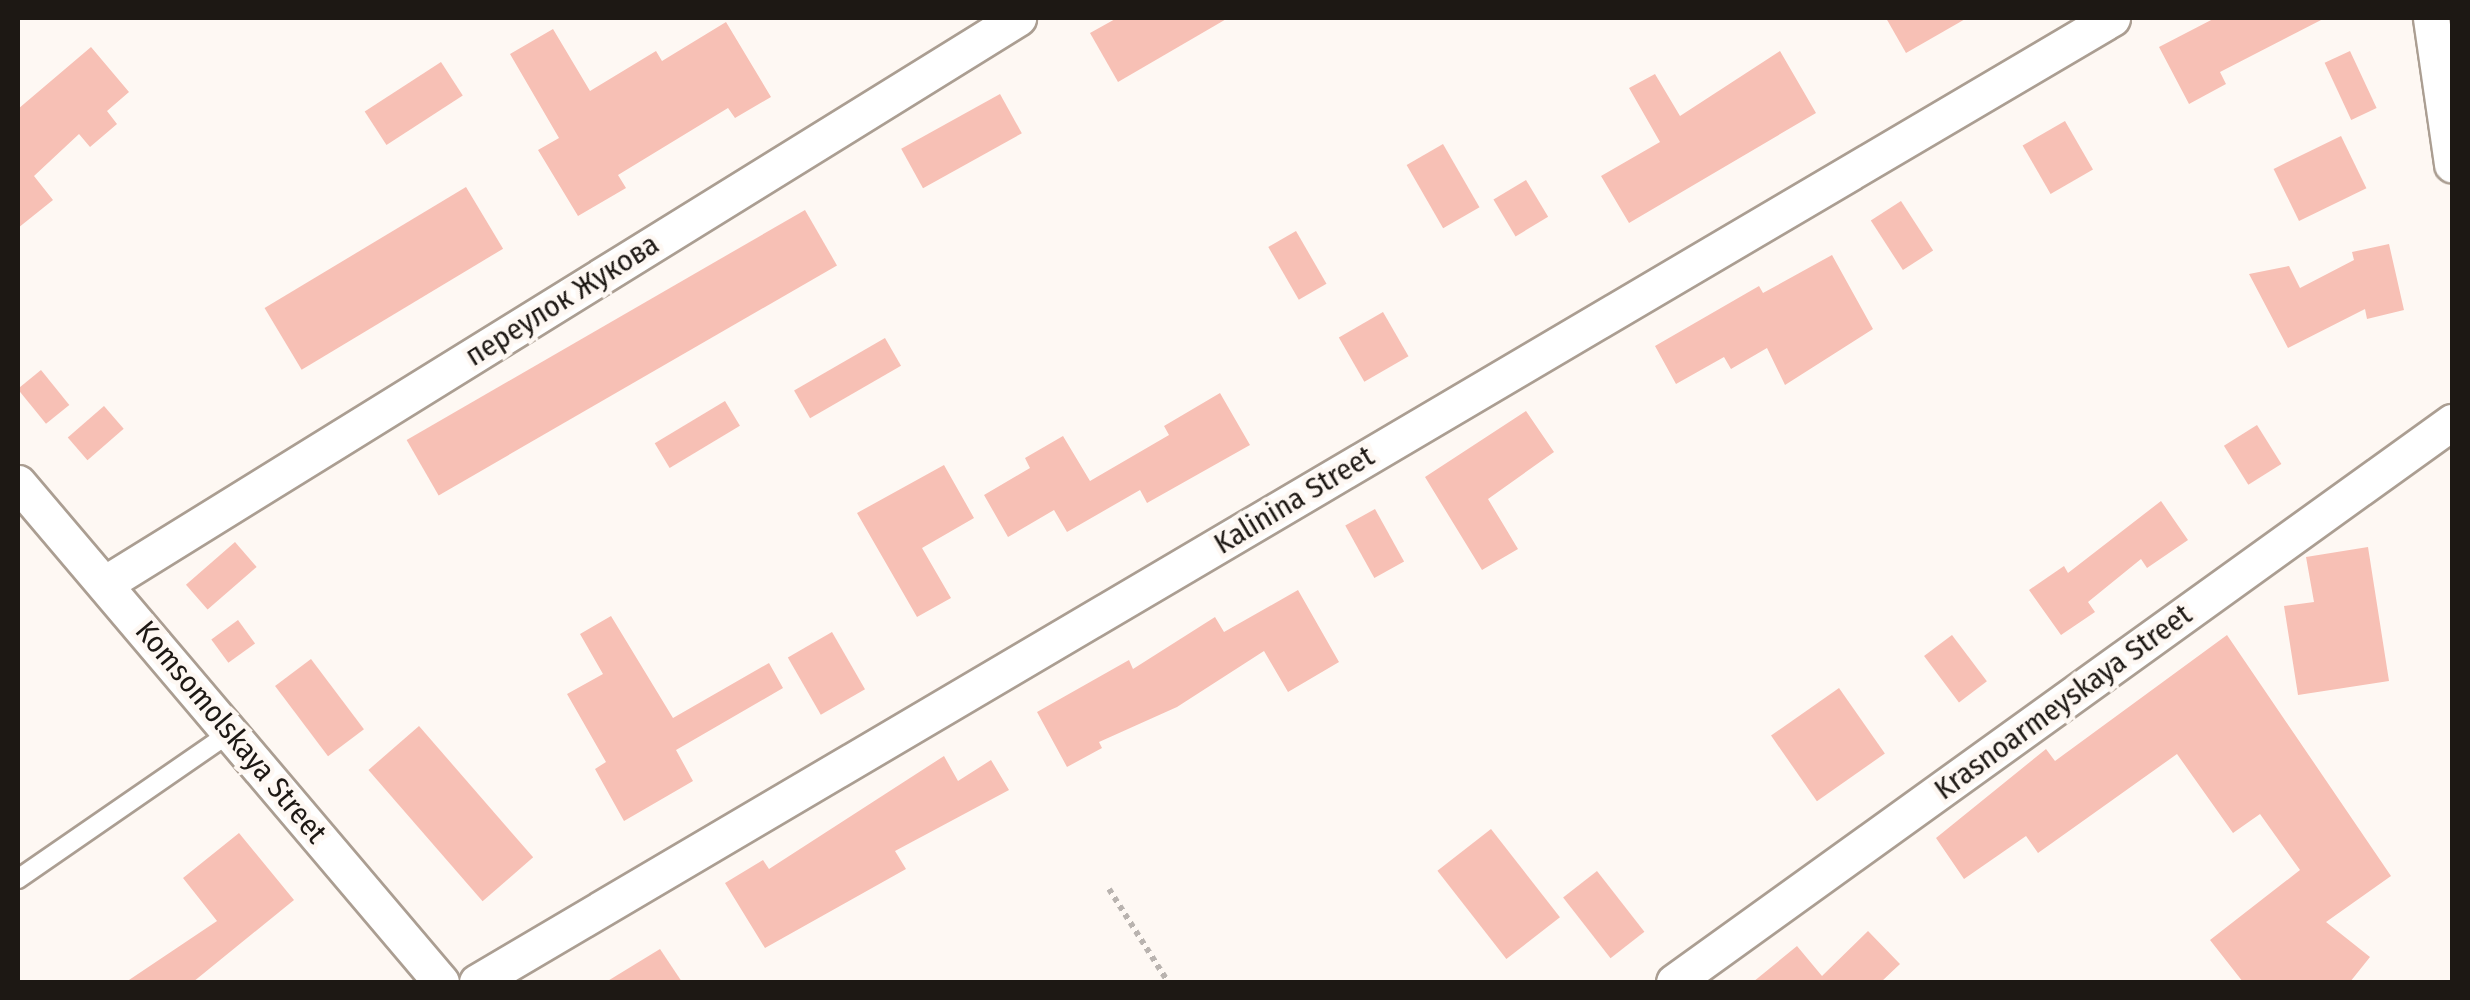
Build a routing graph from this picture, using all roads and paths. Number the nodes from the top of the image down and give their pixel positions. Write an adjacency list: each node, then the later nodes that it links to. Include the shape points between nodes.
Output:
1 (1018, 18): 7 (street, переулок Жукова)
2 (2112, 18): 12 (street, Kalinina Street)
3 (2430, 18): 4 (street)
4 (2452, 164)
5 (2452, 422): 14 (street, Krasnoarmeyskaya Street)
6 (18, 483): 7 (street, Komsomolskaya Street)
7 (106, 582): 8 (street, Komsomolskaya Street)
8 (231, 732): 9 (lane); 11 (street, Komsomolskaya Street)
9 (18, 879)
10 (1109, 889): 13 (path)
11 (441, 982)
12 (477, 982)
13 (1168, 982)
14 (1674, 982)

